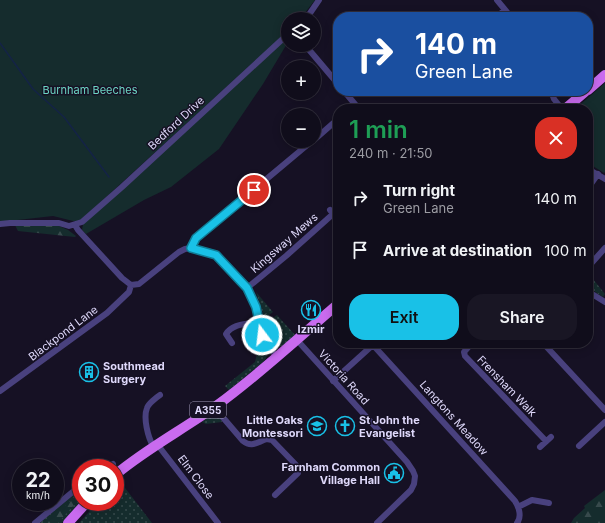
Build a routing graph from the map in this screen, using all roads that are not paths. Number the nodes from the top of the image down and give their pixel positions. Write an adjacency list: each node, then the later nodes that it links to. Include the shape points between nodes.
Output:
1 (319, 0): 4 (street)
2 (498, 0): 3 (street)
3 (506, 10): 5 (street)
4 (311, 12)
5 (503, 12)
6 (281, 40): 24 (street, Bedford Drive, via 122,187 82,222)
7 (311, 52): 9 (street)
8 (605, 75): 10 (main road)
9 (333, 78)
10 (593, 85)
11 (553, 96): 13 (street)
12 (580, 96): 14 (main road)
13 (559, 104)
14 (570, 104)
15 (333, 124): 16 (street)
16 (321, 134)
17 (303, 148): 25 (street, via 196,238)
18 (593, 172): 19 (street)
19 (598, 174): 20 (street); 21 (street)
20 (605, 179)
21 (593, 181)
22 (333, 215): 29 (street, Kingsway Mews)
23 (0, 224): 24 (street)
24 (75, 225): 28 (street)
25 (191, 248): 28 (street, via 179,252 139,284); 29 (street, via 216,255)
26 (605, 248): 27 (street)
27 (593, 261)
28 (131, 285): 42 (street, Blackpond Lane, via 129,292 106,313)
29 (247, 288): 33 (street, via 256,307)
30 (593, 295): 31 (street)
31 (605, 302)
32 (333, 308): 34 (main road, A355)
33 (258, 323): 35 (street, via 235,326 227,332); 40 (street, via 262,335)
34 (297, 340): 40 (main road, A355); 41 (street, Victoria Road)
35 (232, 343)
36 (370, 348): 41 (street, Langtons Meadow)
37 (378, 348): 54 (street, Langtons Meadow)
38 (468, 348): 49 (street, Frensham Walk, via 464,352 465,356 549,439)
39 (548, 348): 45 (street)
40 (276, 356): 44 (main road, A355, via 244,385)
41 (333, 381): 59 (street, Victoria Road, via 407,462 415,476 411,490)
42 (0, 391)
43 (160, 395): 47 (street, via 148,406 146,412 148,434)
44 (214, 407): 47 (main road, A355); 52 (street, via 248,445 272,440 298,467 298,473)
45 (605, 410)
46 (605, 422): 48 (street, via 584,438)
47 (155, 445): 50 (main road, A355); 58 (street, Elm Close)
48 (579, 446)
49 (540, 447)
50 (124, 468)
51 (72, 493): 56 (street)
52 (275, 495)
53 (549, 503): 54 (street, via 532,500)
54 (518, 507): 60 (street)
55 (79, 511): 57 (main road)
56 (36, 523)
57 (68, 523)
58 (218, 523)
59 (377, 523)
60 (517, 523)

